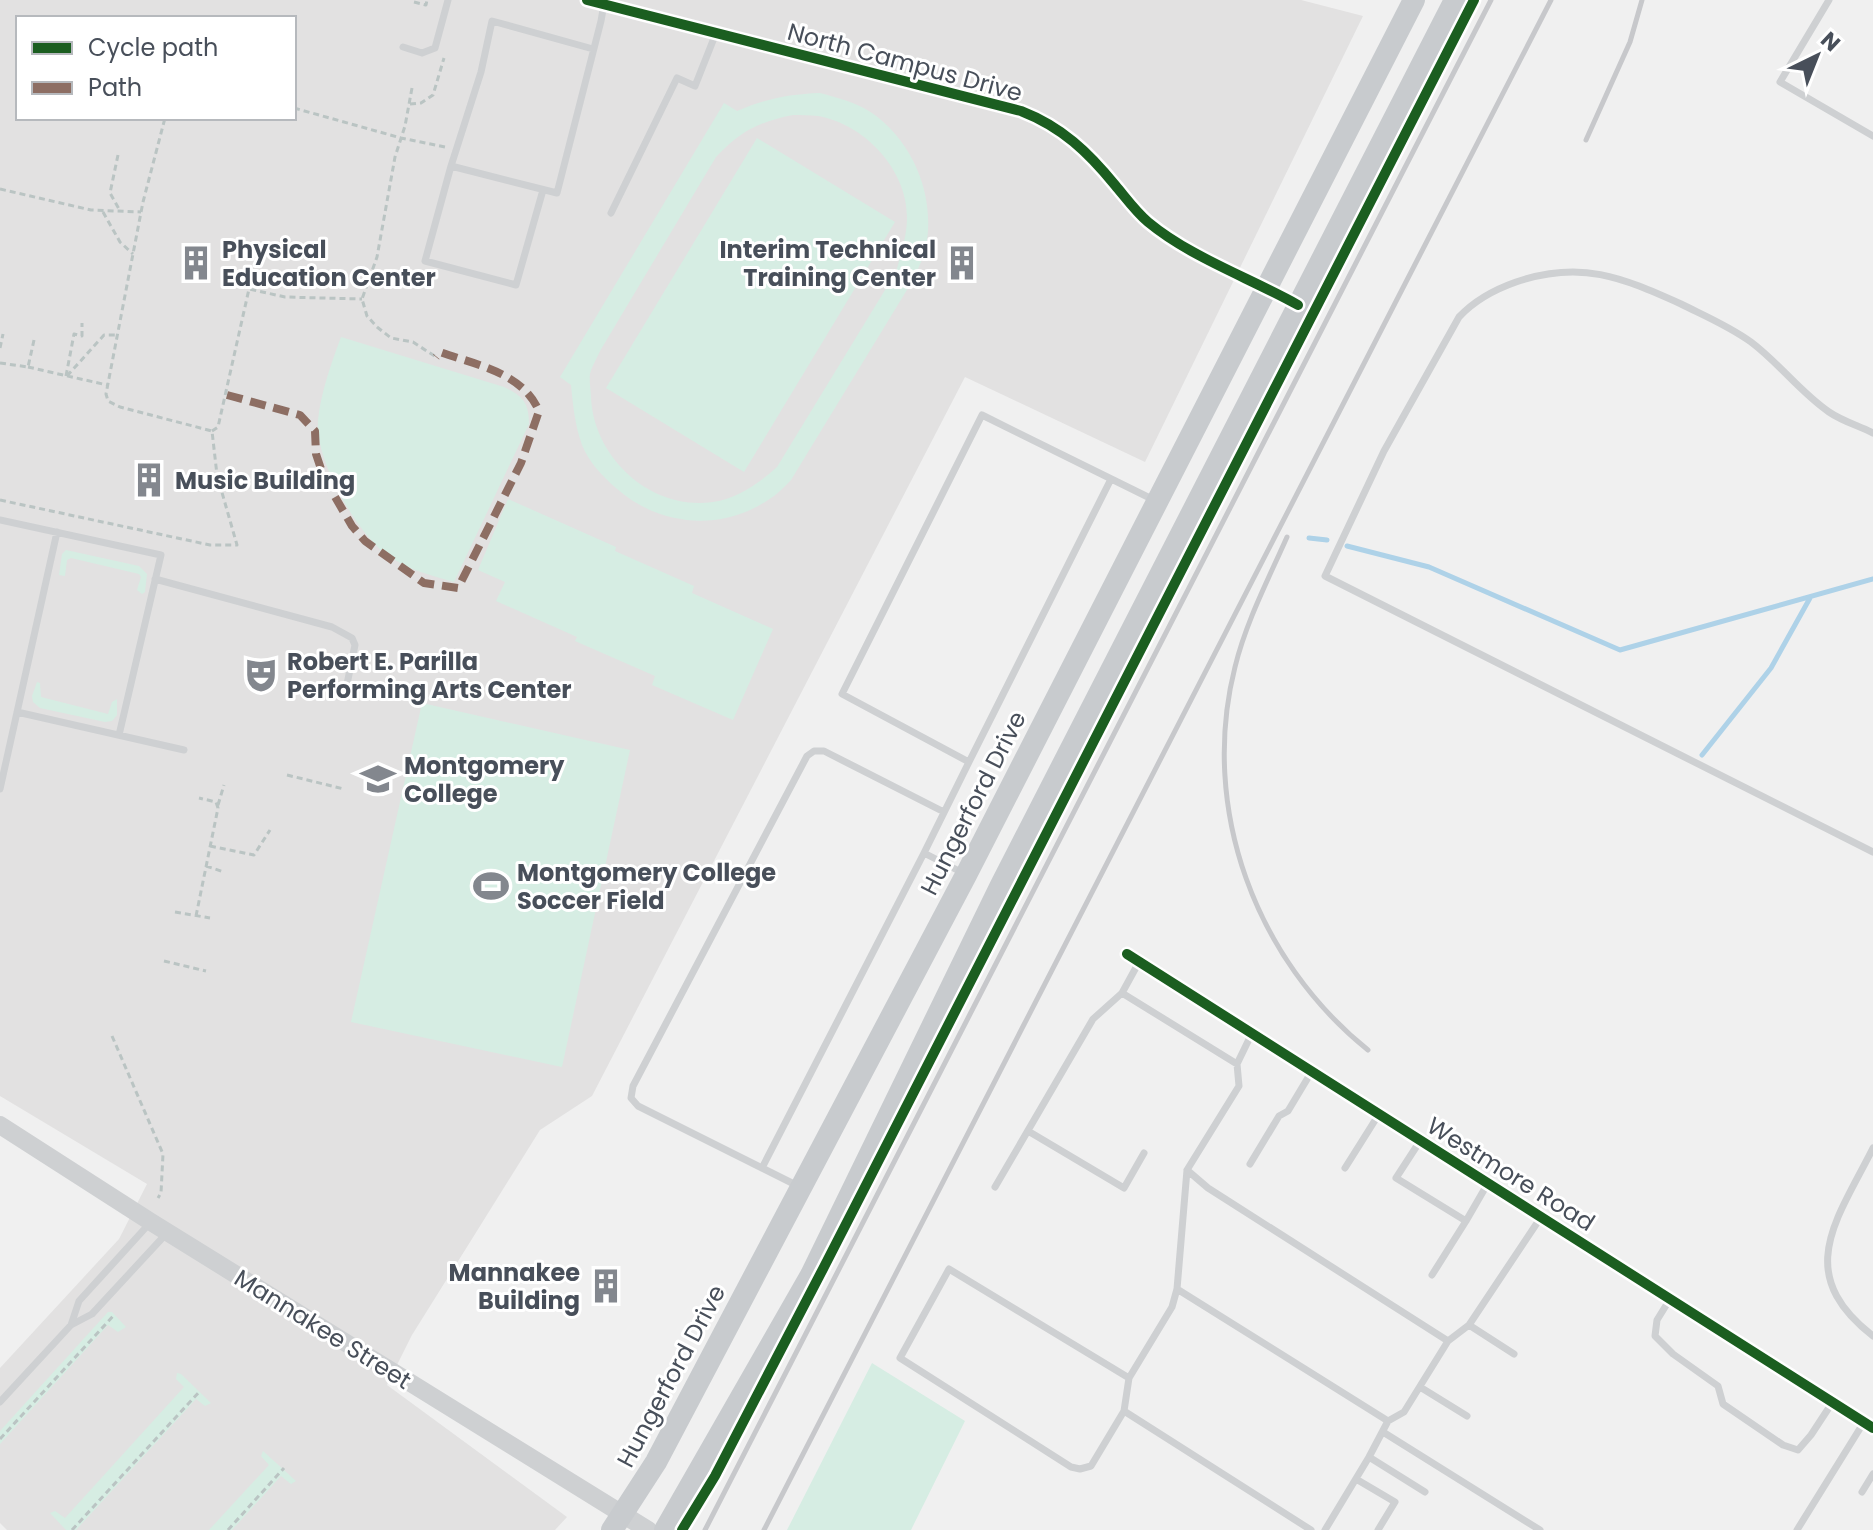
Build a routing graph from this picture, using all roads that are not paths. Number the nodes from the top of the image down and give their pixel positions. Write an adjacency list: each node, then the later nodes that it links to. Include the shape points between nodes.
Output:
1 (448, 0): 7 (lane, via 435,48 422,53)
2 (1414, 0): 13 (main road, Hungerford Drive)
3 (1455, 0): 14 (main road)
4 (1829, 0): 9 (lane, via 1780,82)
5 (596, 2): 6 (street, North Campus Drive); 8 (lane)
6 (716, 33): 12 (lane, via 695,86 677,78); 13 (street, North Campus Drive, via 1046,121 1095,160 1147,221 1178,243)
7 (403, 47)
8 (593, 49): 10 (lane, via 492,21); 11 (lane, via 557,193)
9 (1873, 136)
10 (451, 166): 11 (lane); 11 (lane, via 425,261 516,285)
11 (543, 190)
12 (611, 213)
13 (1267, 288): 14 (street, North Campus Drive); 17 (main road, Hungerford Drive)
14 (1298, 305): 31 (main road)
15 (1873, 433): 28 (lane, via 1831,414 1744,337 1679,303 1593,272 1533,276 1503,287 1459,317 1384,451 1325,576)
16 (1111, 479): 17 (lane); 25 (lane); 25 (lane, via 982,415 842,694)
17 (1157, 502): 30 (main road, Hungerford Drive)
18 (0, 520): 19 (lane)
19 (57, 532): 20 (lane, via 161,555); 22 (lane)
20 (155, 579): 21 (lane, via 346,634 355,645); 23 (lane)
21 (346, 689)
22 (17, 712): 23 (lane); 26 (lane)
23 (119, 735): 24 (lane)
24 (184, 750)
25 (969, 762): 27 (lane)
26 (0, 789)
27 (944, 812): 29 (lane); 44 (lane, via 824,751 807,756 633,1086 631,1098 638,1106)
28 (1873, 852)
29 (924, 853): 30 (lane); 44 (lane)
30 (966, 875): 31 (main road); 49 (main road, Hungerford Drive)
31 (998, 891): 79 (main road, via 811,1275)
32 (1133, 958): 33 (lane); 34 (street, Westmore Road)
33 (1122, 993): 35 (lane); 39 (lane, via 1093,1019)
34 (1252, 1033): 35 (lane); 36 (street, Westmore Road)
35 (1237, 1064): 46 (lane, via 1239,1086)
36 (1312, 1071): 37 (street, Westmore Road); 43 (lane)
37 (1379, 1114): 40 (street, Westmore Road); 45 (lane)
38 (0, 1125): 52 (street, Mannakee Street)
39 (1028, 1131): 42 (lane, via 1124,1188); 48 (lane)
40 (1420, 1141): 47 (street, Westmore Road); 51 (lane, via 1396,1178)
41 (1873, 1148): 59 (lane, via 1832,1231 1827,1264 1836,1298)
42 (1144, 1153)
43 (1250, 1164)
44 (762, 1168): 49 (lane)
45 (1345, 1168)
46 (1187, 1170): 55 (lane); 60 (lane)
47 (1488, 1183): 50 (street, Westmore Road); 51 (lane)
48 (995, 1187)
49 (801, 1188): 77 (main road, Hungerford Drive, via 656,1462)
50 (1541, 1217): 56 (street, Westmore Road); 58 (lane)
51 (1466, 1221): 54 (lane)
52 (151, 1222): 53 (street, Mannakee Street); 57 (lane, via 79,1301)
53 (168, 1232): 57 (lane, via 92,1314); 77 (street, Mannakee Street)
54 (1432, 1275)
55 (1177, 1289): 62 (lane, via 1172,1307); 68 (lane)
56 (1670, 1299): 65 (street, Westmore Road); 65 (lane, via 1657,1320 1655,1336 1718,1386 1723,1404 1783,1445 1798,1450)
57 (71, 1325): 64 (lane)
58 (1469, 1325): 60 (lane); 61 (lane)
59 (1873, 1336)
60 (1448, 1341): 63 (lane)
61 (1514, 1354)
62 (1129, 1378): 66 (lane); 66 (lane, via 949,1269 900,1358 1071,1467 1091,1466)
63 (1420, 1387): 67 (lane); 68 (lane, via 1404,1412)
64 (0, 1402)
65 (1832, 1403): 69 (street, Westmore Road)
66 (1124, 1411): 80 (lane)
67 (1467, 1416)
68 (1388, 1421): 70 (lane)
69 (1868, 1425): 85 (lane)
70 (1383, 1432): 71 (lane); 76 (lane)
71 (1369, 1457): 73 (lane); 74 (lane)
72 (1873, 1474): 75 (lane)
73 (1356, 1479): 81 (lane); 82 (lane, via 1395,1502)
74 (1425, 1492)
75 (1862, 1492)
76 (1525, 1521): 83 (lane); 84 (lane)
77 (618, 1522): 78 (street, Mannakee Street)
78 (648, 1530)
79 (665, 1530)
80 (1311, 1530)
81 (1325, 1530)
82 (1378, 1530)
83 (1519, 1530)
84 (1540, 1530)
85 (1797, 1530)

